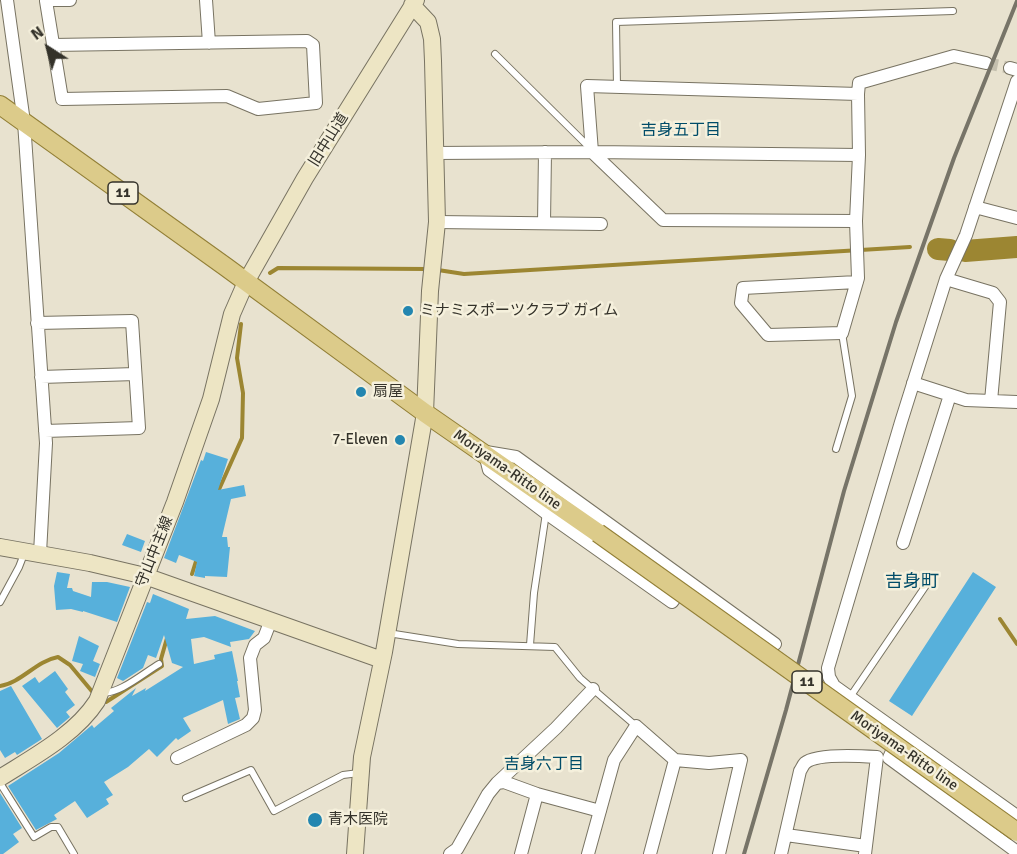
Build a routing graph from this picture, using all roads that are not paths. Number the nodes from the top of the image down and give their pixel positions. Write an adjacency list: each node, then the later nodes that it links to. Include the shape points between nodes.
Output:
1 (8, 0): 15 (street)
2 (46, 0): 3 (street); 8 (street)
3 (70, 0)
4 (206, 0): 7 (street)
5 (415, 1): 18 (street, via 428,22 432,39); 27 (street, 旧中山道, via 305,178)
6 (953, 11): 12 (lane, via 616,22)
7 (209, 43): 8 (street); 8 (street, via 307,41 313,45 316,104 258,109 227,96 62,99)
8 (53, 45)
9 (495, 54): 16 (lane)
10 (986, 63): 13 (street, via 954,56 859,83)
11 (1017, 81): 20 (street)
12 (617, 87): 13 (street); 16 (street, via 587,86)
13 (858, 94): 19 (street)
14 (0, 105): 15 (main road, Moriyama-Ritto line / 11)
15 (24, 122): 27 (main road, Moriyama-Ritto line / 11); 29 (street)
16 (592, 151): 17 (street); 19 (street); 22 (street, via 663,220)
17 (545, 152): 18 (street); 24 (street)
18 (434, 153): 23 (street)
19 (859, 155): 22 (street)
20 (975, 207): 21 (street); 26 (street)
21 (1017, 218)
22 (856, 221): 28 (street)
23 (437, 222): 24 (street); 37 (street)
24 (544, 223): 25 (street)
25 (601, 224)
26 (946, 279): 33 (street); 35 (street, via 993,293 1000,302)
27 (246, 282): 37 (main road, Moriyama-Ritto line / 11); 45 (street, 守山中主線, via 232,314 211,399)
28 (857, 282): 30 (street); 30 (street, via 742,288 741,303 768,335)
29 (37, 323): 31 (street, via 132,321); 32 (street)
30 (842, 333): 39 (lane, via 852,396)
31 (135, 374): 32 (street); 38 (street, via 139,428)
32 (41, 377): 38 (street)
33 (914, 383): 34 (street); 57 (street, via 828,668 834,687)
34 (950, 395): 35 (street); 42 (street)
35 (991, 401): 36 (street)
36 (1017, 402)
37 (425, 413): 40 (main road, Moriyama-Ritto line / 11); 50 (street)
38 (45, 432): 44 (street)
39 (836, 449)
40 (482, 452): 41 (street, via 489,470); 47 (street, via 516,457); 70 (main road, Moriyama-Ritto line / 11, bridge)
41 (546, 513): 47 (street, via 672,602); 51 (lane)
42 (903, 543)
43 (0, 547): 44 (street)
44 (32, 552): 45 (street); 48 (lane)
45 (145, 576): 49 (street); 56 (street, 守山中主線)
46 (931, 578): 57 (lane)
47 (687, 581): 52 (street)
48 (0, 602)
49 (271, 620): 53 (street); 60 (street, via 250,658 254,717 246,725)
50 (386, 633): 51 (lane, via 458,644); 53 (street)
51 (530, 645): 55 (lane, via 555,647)
52 (776, 645)
53 (382, 660): 63 (street)
54 (159, 664): 56 (lane, via 117,690)
55 (593, 689): 58 (lane); 66 (street)
56 (101, 691): 64 (street, 守山中主線, via 83,718)
57 (850, 698): 59 (street)
58 (636, 726): 62 (street); 69 (street, via 614,760)
59 (900, 733): 61 (street); 70 (street)
60 (177, 758)
61 (883, 758): 70 (street); 71 (street, via 817,758 805,763); 72 (street)
62 (675, 760): 78 (street); 79 (street, via 741,760)
63 (359, 773): 68 (lane, via 343,775 274,811 251,770); 74 (street)
64 (0, 778)
65 (0, 783): 73 (lane, via 34,837 58,827)
66 (497, 783): 67 (street); 75 (street, via 457,849)
67 (537, 794): 69 (street); 76 (street)
68 (186, 798)
69 (600, 812): 77 (street)
70 (1014, 832)
71 (786, 835): 72 (street); 80 (street)
72 (865, 850)
73 (74, 854)
74 (355, 854)
75 (450, 854)
76 (521, 854)
77 (588, 854)
78 (650, 854)
79 (718, 854)
80 (781, 854)

